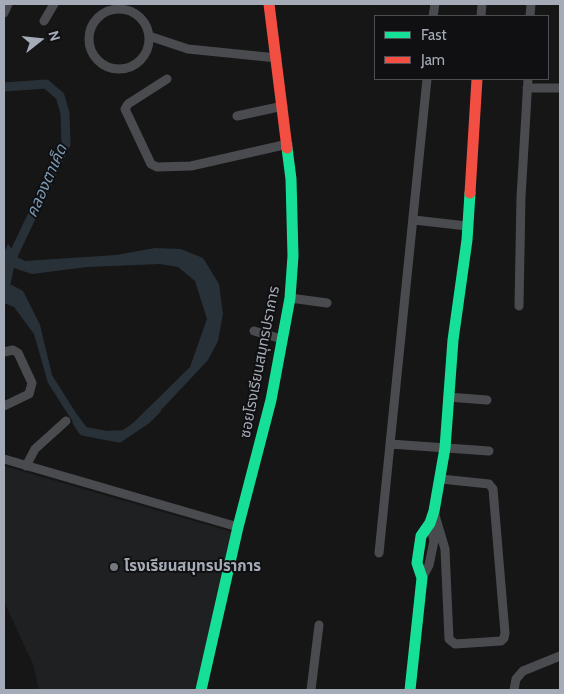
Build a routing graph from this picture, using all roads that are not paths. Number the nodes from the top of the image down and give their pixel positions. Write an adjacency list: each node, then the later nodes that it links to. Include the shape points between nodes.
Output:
1 (8, 4): 4 (street)
2 (54, 4): 5 (street)
3 (269, 4): 7 (street, ซอยโรงเรียนสมุทรปราการ)
4 (4, 13)
5 (44, 21)
6 (149, 36): 6 (street, via 144,22 136,14 114,9 96,20 90,30 89,41 98,61 118,70 139,63 146,54); 7 (street, via 188,49)
7 (277, 58): 13 (street, ซอยโรงเรียนสมุทรปราการ)
8 (167, 79): 15 (street, via 125,109 151,164 157,167 191,166)
9 (427, 80): 16 (street)
10 (477, 80): 17 (street)
11 (528, 83): 12 (street); 20 (street)
12 (560, 88)
13 (283, 106): 14 (street); 15 (street, ซอยโรงเรียนสมุทรปราการ)
14 (237, 116)
15 (288, 144): 18 (street, ซอยโรงเรียนสมุทรปราการ, via 293,233)
16 (414, 220): 17 (street); 28 (street)
17 (468, 226): 24 (street)
18 (290, 298): 19 (street); 22 (street, ซอยโรงเรียนสมุทรปราการ)
19 (327, 303)
20 (519, 306)
21 (254, 331): 22 (street)
22 (282, 339): 35 (street, ซอยโรงเรียนสมุทรปราการ, via 271,400)
23 (4, 352): 26 (street, via 13,350 18,353 32,383 29,394)
24 (448, 397): 25 (street); 29 (street)
25 (487, 400)
26 (4, 406)
27 (66, 421): 32 (street, via 35,449)
28 (390, 444): 29 (street); 36 (street)
29 (445, 448): 30 (street); 33 (street)
30 (489, 452)
31 (4, 459): 32 (street)
32 (26, 466): 35 (street)
33 (441, 479): 34 (street); 34 (street, via 489,484 493,489 504,634 501,641 455,644 449,639 445,549)
34 (432, 517): 41 (street, via 421,536 417,563 422,578)
35 (238, 527): 39 (street, ซอยโรงเรียนสมุทรปราการ)
36 (379, 553)
37 (319, 625): 40 (street)
38 (560, 656): 42 (street, via 523,671 516,679)
39 (201, 690)
40 (311, 690)
41 (410, 690)
42 (514, 690)

